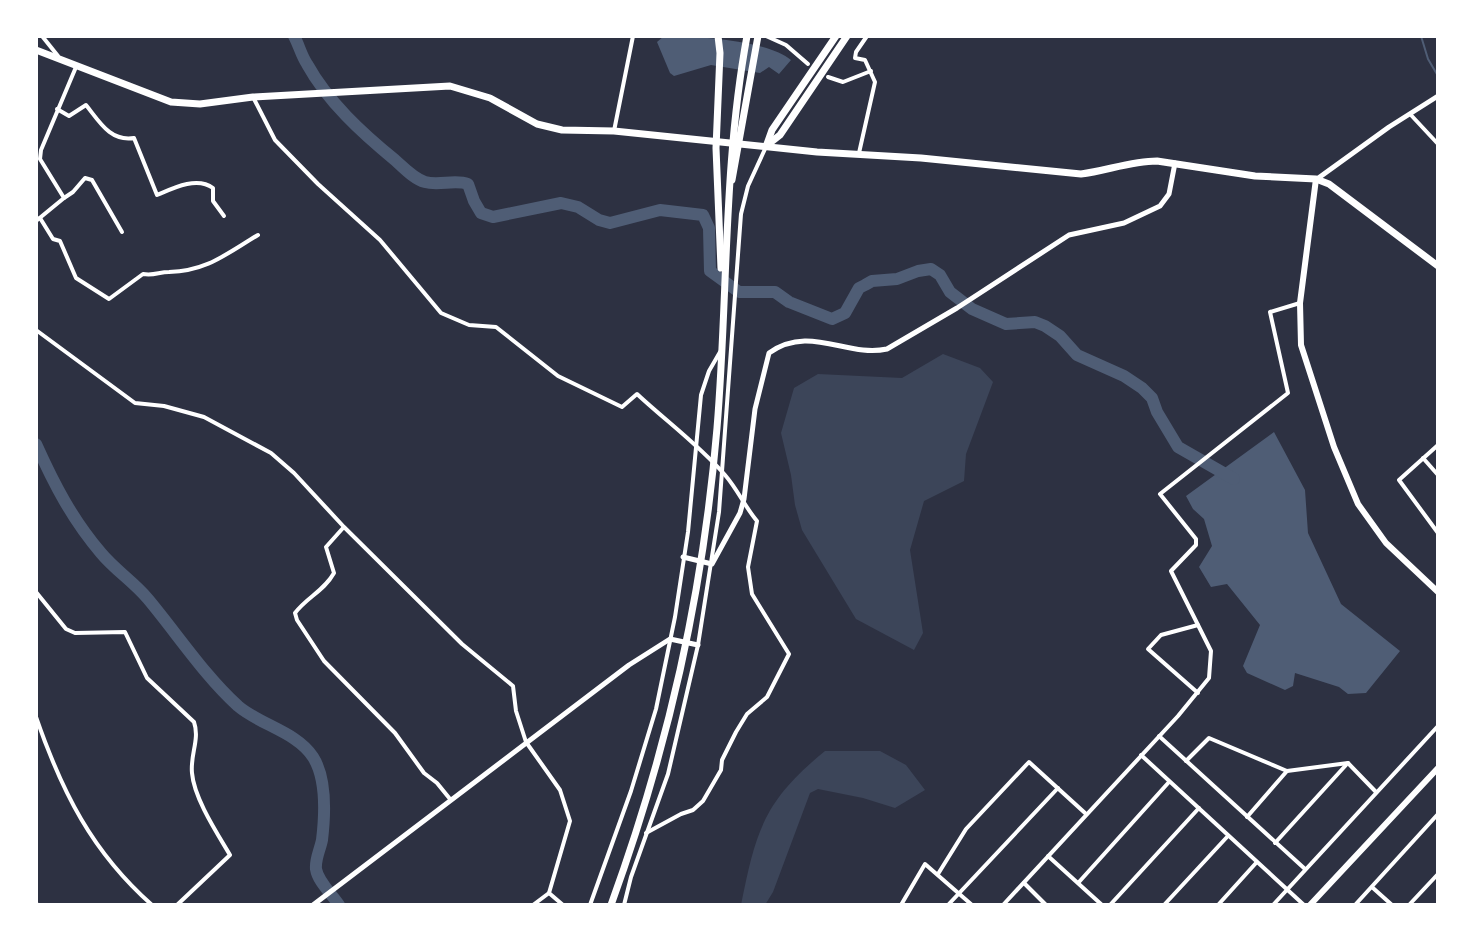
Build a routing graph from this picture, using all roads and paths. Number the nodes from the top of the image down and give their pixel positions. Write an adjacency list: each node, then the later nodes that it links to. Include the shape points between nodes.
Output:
1 (42, 36): 11 (street)
2 (633, 36): 20 (street)
3 (718, 36): 33 (highway, via 717,183)
4 (747, 36): 26 (highway)
5 (758, 36): 26 (highway)
6 (766, 36): 12 (street)
7 (847, 36): 22 (highway, via 780,135)
8 (867, 36): 14 (street, via 855,58 865,60)
9 (835, 39): 22 (highway)
10 (36, 50): 11 (highway)
11 (60, 59): 13 (highway)
12 (808, 64)
13 (76, 67): 17 (highway, via 171,102); 18 (street)
14 (871, 71): 15 (street, via 843,82); 23 (street, via 875,82)
15 (828, 77)
16 (1438, 96): 19 (street)
17 (253, 97): 20 (highway, via 450,86 490,98 537,124); 38 (street, via 275,140 380,240 441,313 469,325 496,327 558,376 622,407 637,394)
18 (57, 109): 27 (street, via 40,159); 28 (street, via 69,116 86,105 110,134 134,138 157,195 207,183)
19 (1410, 114): 21 (street); 25 (street)
20 (614, 131): 22 (highway)
21 (1438, 144)
22 (766, 146): 23 (highway); 36 (street, via 741,214)
23 (859, 154): 24 (highway, via 1081,174 1145,161)
24 (1176, 162): 25 (highway, via 1255,176); 42 (street, via 1169,194 1160,206 1124,223 1069,235 887,349 810,341 791,342 769,353 755,409)
25 (1316, 179): 32 (highway, via 1339,190); 34 (main road)
26 (728, 193): 33 (highway)
27 (64, 198): 29 (street); 30 (street, via 85,178 92,180)
28 (224, 216)
29 (38, 220): 31 (street, via 60,241 76,278 109,299 143,274 198,269)
30 (122, 232)
31 (258, 235)
32 (1438, 266)
33 (724, 286): 90 (highway, via 715,444 693,616 655,775)
34 (1300, 303): 48 (main road, via 1301,345 1351,491 1386,543); 49 (street, via 1270,312 1288,393 1160,494 1196,539 1171,571)
35 (36, 330): 43 (street, via 135,403 204,417 271,453)
36 (730, 342): 38 (street, via 703,385); 40 (street)
37 (1438, 445): 39 (street)
38 (696, 447): 40 (street); 45 (street)
39 (1423, 458): 41 (street); 44 (street, via 1399,480)
40 (722, 471): 42 (street); 46 (street)
41 (1438, 475)
42 (744, 499): 46 (street); 70 (street, via 757,521 748,567 752,594 789,654 767,697 736,732 709,793 693,810)
43 (344, 527): 56 (street, via 462,644 513,686); 65 (street, via 326,547 334,573 320,593 301,605 297,620 324,661)
44 (1438, 533)
45 (683, 557): 46 (street); 50 (street)
46 (712, 564): 51 (street)
47 (36, 592): 85 (street, via 66,629 125,632 147,678 194,722 192,775 230,855)
48 (1438, 592)
49 (1198, 625): 52 (street, via 1211,651 1209,678); 52 (street, via 1161,635 1148,649)
50 (670, 639): 51 (street); 56 (street); 89 (street, via 652,722)
51 (698, 645): 70 (street, via 668,774)
52 (1198, 693): 55 (street)
53 (36, 717): 84 (street, via 55,772 93,839)
54 (1438, 726): 64 (street)
55 (1159, 736): 57 (street); 58 (street)
56 (526, 742): 65 (street); 82 (street, via 560,790 570,821)
57 (1141, 755): 62 (street); 67 (street)
58 (1186, 761): 61 (street, via 1209,738); 69 (street)
59 (1348, 763): 61 (street); 64 (street); 72 (street)
60 (1438, 768): 102 (main road)
61 (1287, 771): 69 (street)
62 (1169, 782): 66 (street); 78 (street)
63 (1058, 788): 67 (street); 76 (street, via 1029,762 966,829); 83 (street)
64 (1376, 792): 75 (street)
65 (450, 799): 86 (street)
66 (1199, 808): 71 (street); 98 (street)
67 (1086, 814): 73 (street)
68 (1438, 814): 80 (street)
69 (1247, 817): 72 (street)
70 (646, 833): 91 (street)
71 (1227, 837): 74 (street); 99 (street)
72 (1275, 843): 75 (street)
73 (1048, 856): 78 (street); 79 (street)
74 (1256, 863): 81 (street); 100 (street)
75 (1306, 870): 81 (street)
76 (938, 874): 83 (street); 92 (street, via 925,864)
77 (1438, 874): 105 (street)
78 (1079, 882): 97 (street)
79 (1024, 883): 95 (street); 96 (street)
80 (1372, 887): 103 (street); 104 (street)
81 (1288, 890): 101 (street); 102 (street)
82 (549, 893): 87 (street); 88 (street)
83 (959, 893): 93 (street); 94 (street)
84 (152, 905)
85 (177, 905)
86 (313, 905)
87 (533, 905)
88 (563, 905)
89 (590, 905)
90 (611, 905)
91 (624, 905)
92 (901, 905)
93 (948, 905)
94 (972, 905)
95 (1003, 905)
96 (1046, 905)
97 (1102, 905)
98 (1110, 905)
99 (1164, 905)
100 (1218, 905)
101 (1273, 905)
102 (1307, 905)
103 (1355, 905)
104 (1392, 905)
105 (1409, 905)

